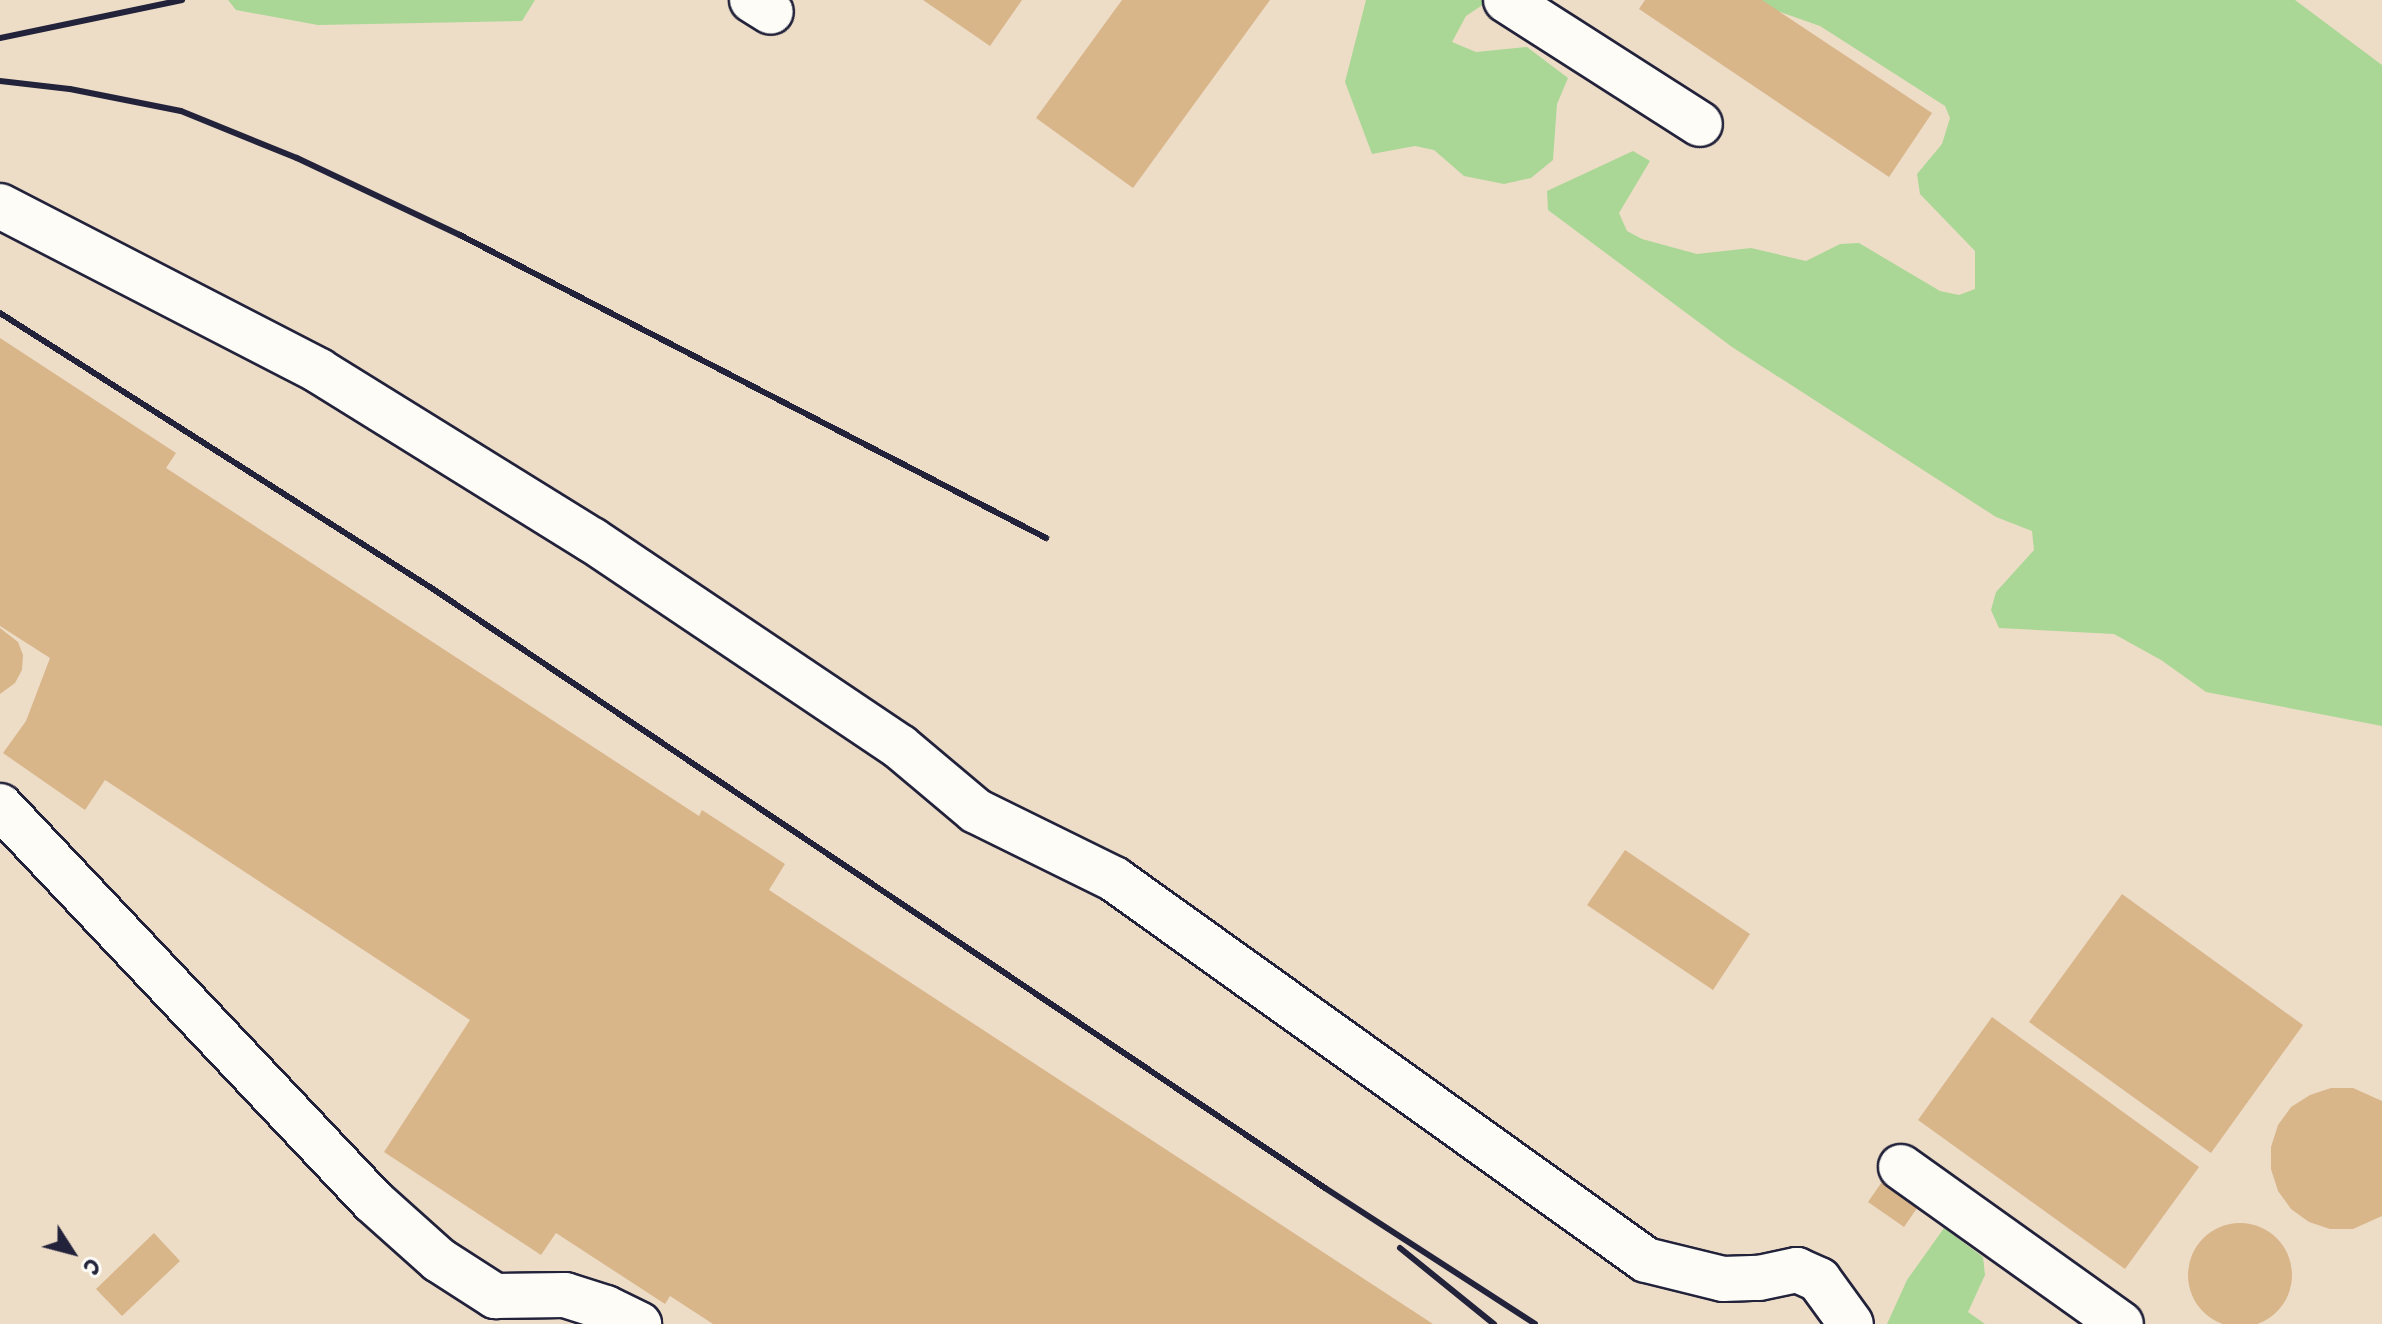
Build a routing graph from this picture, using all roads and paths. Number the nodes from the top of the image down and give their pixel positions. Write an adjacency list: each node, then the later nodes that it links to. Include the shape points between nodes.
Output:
1 (1506, 0): 2 (lane)
2 (1700, 124)
3 (0, 206): 7 (lane, via 319,371 592,540 900,747 976,811 1114,879 1646,1260 1723,1279 1797,1270 1819,1280)
4 (0, 806): 6 (lane, via 373,1201 439,1260 495,1296 565,1295)
5 (1901, 1167): 8 (lane)
6 (639, 1324)
7 (1851, 1324)
8 (2121, 1324)

